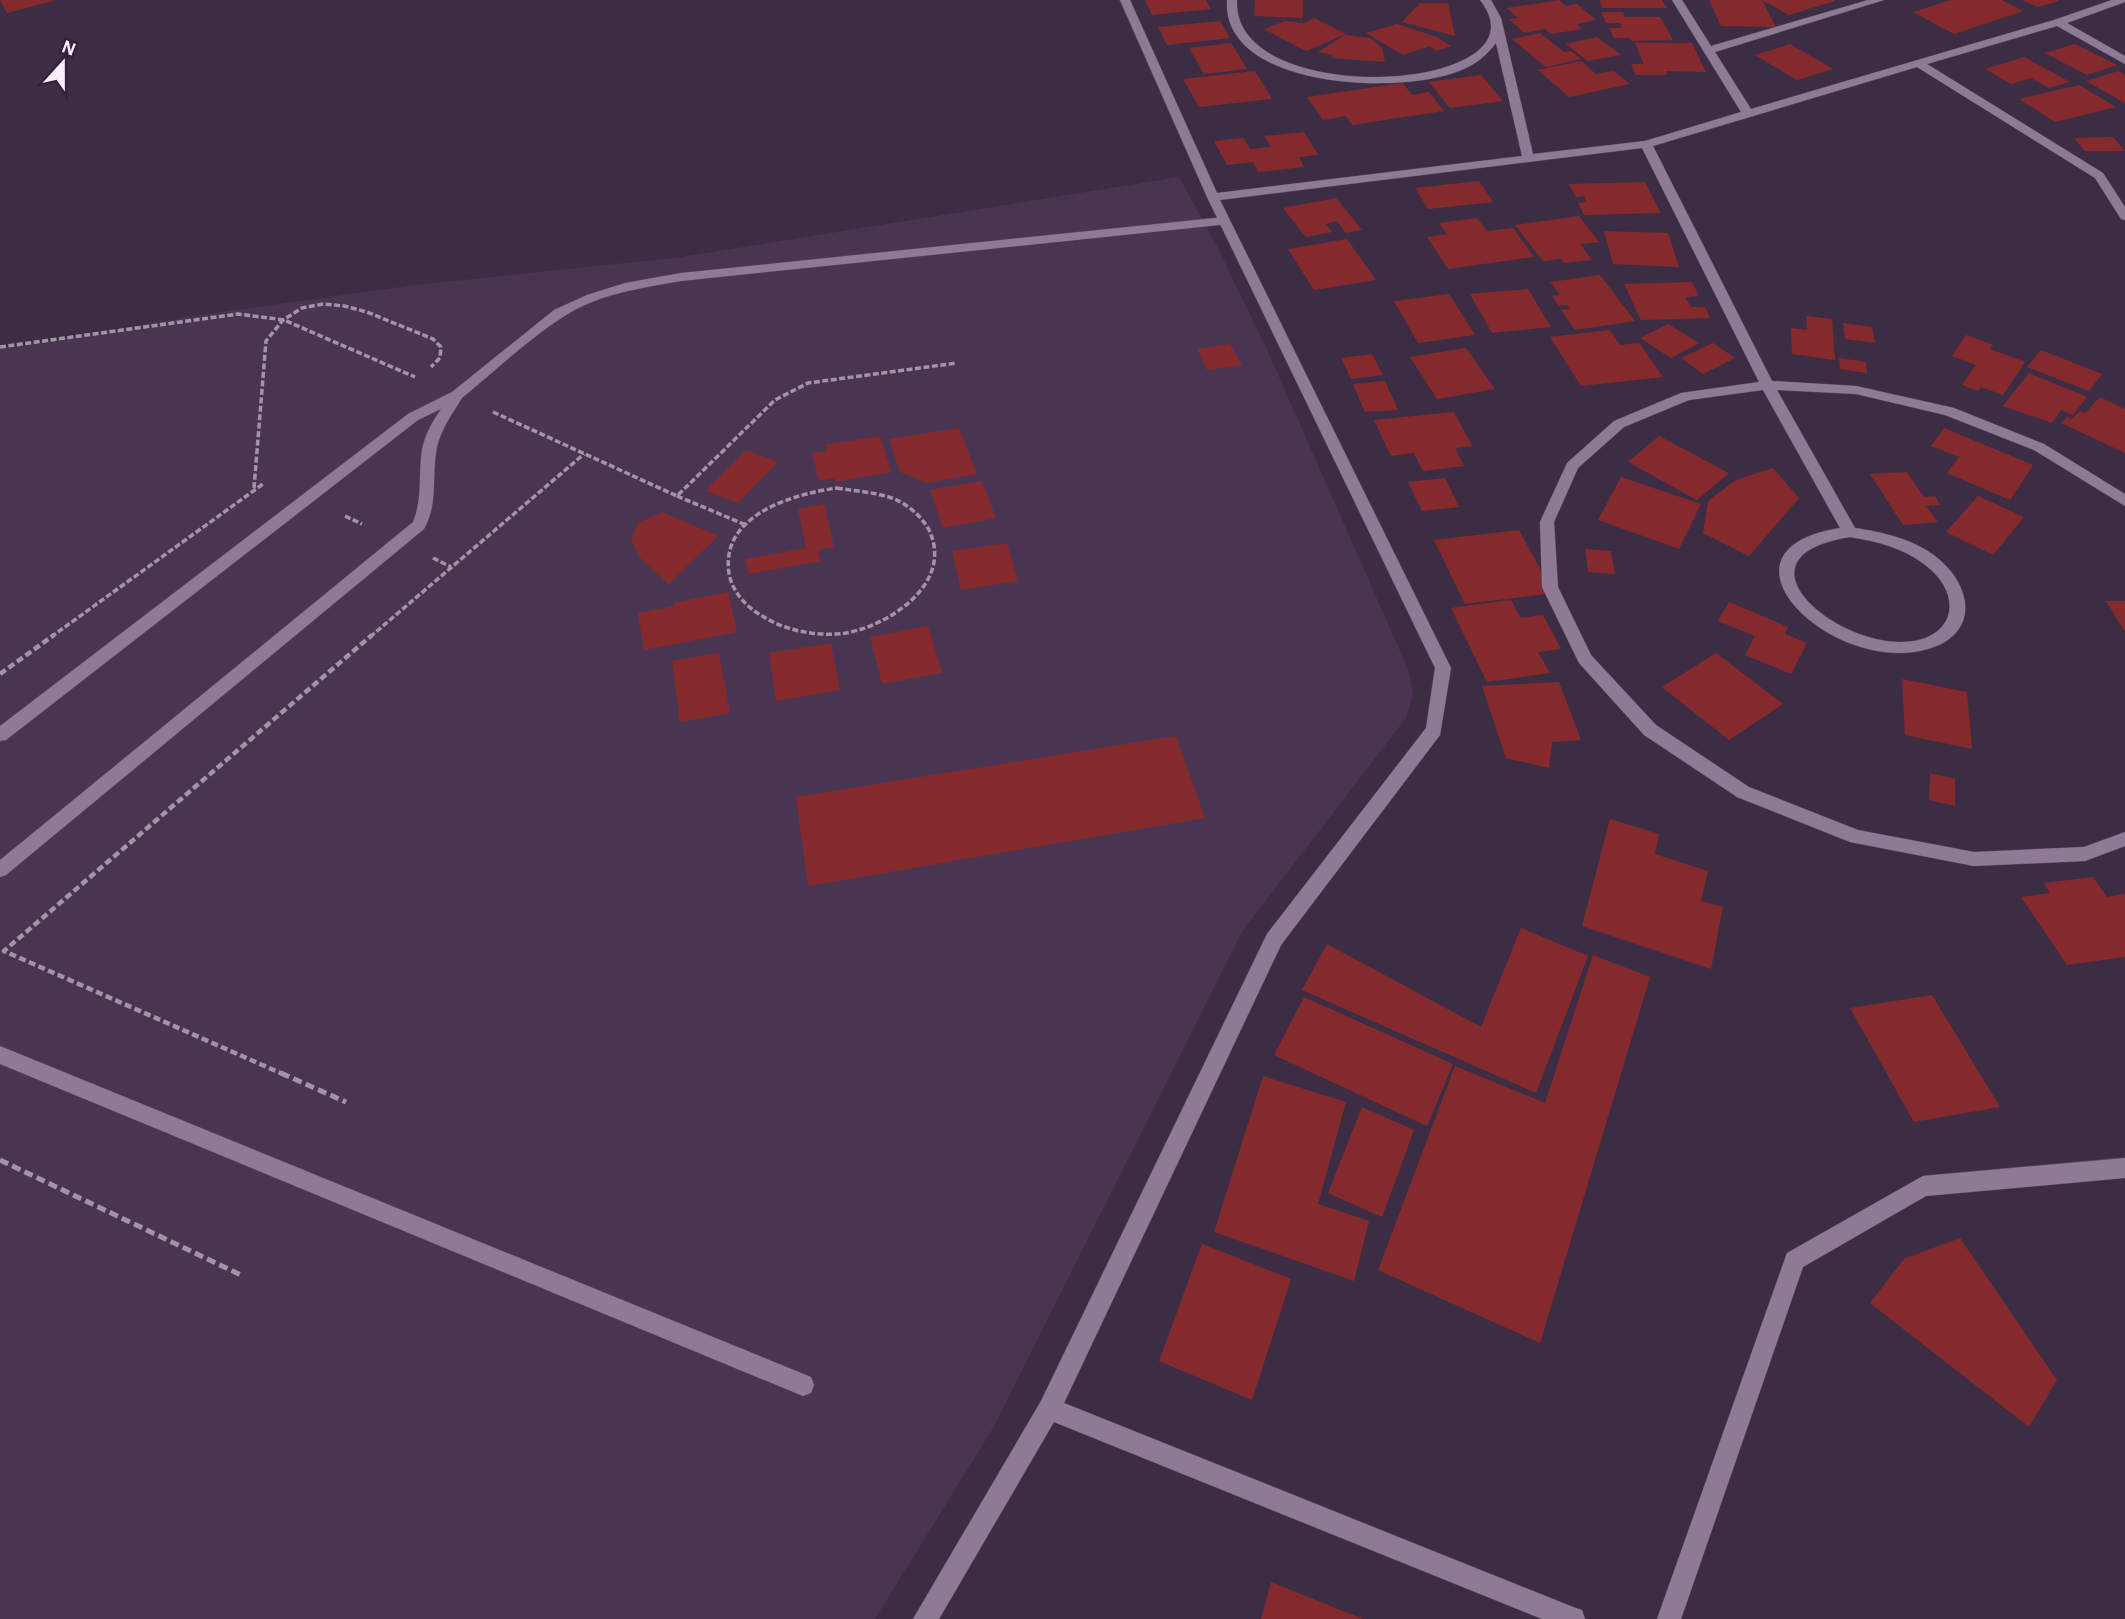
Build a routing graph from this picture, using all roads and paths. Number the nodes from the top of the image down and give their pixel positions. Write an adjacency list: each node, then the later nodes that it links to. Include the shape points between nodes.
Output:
1 (1125, 0): 15 (street)
2 (1232, 0): 8 (street, via 1232,23 1250,45 1282,63 1374,82 1422,78 1461,67 1488,50)
3 (1485, 0): 8 (street, via 1493,9)
4 (1677, 0): 9 (street)
5 (1879, 0): 9 (street)
6 (2122, 0): 7 (street)
7 (2058, 22): 10 (street); 11 (street)
8 (1498, 29): 14 (street)
9 (1707, 51): 12 (street)
10 (2125, 61)
11 (1919, 63): 12 (street); 16 (street, via 2099,176)
12 (1748, 114): 13 (street)
13 (1646, 144): 14 (street); 23 (street)
14 (1528, 158): 15 (street)
15 (1213, 197): 17 (street)
16 (2125, 216)
17 (1225, 222): 24 (street, via 695,275 630,286 559,313); 43 (street, via 1443,668 1434,730 1274,940)
18 (284, 320): 19 (path, via 217,315); 21 (path); 21 (path, via 313,304 343,304 433,339 442,347 440,358); 27 (path, via 266,341)
19 (0, 347)
20 (957, 363): 28 (path, via 808,383 790,390)
21 (415, 377): 22 (path); 24 (path)
22 (404, 385)
23 (1767, 385): 29 (street, via 1856,390 1949,411 2039,447); 31 (street); 34 (street, via 1686,396 1619,424 1572,466 1547,522 1550,587 1585,659 1650,730 1743,792 1856,837 1975,859 2085,853)
24 (457, 395): 25 (path); 33 (street, via 413,417); 35 (street, via 432,439 430,493 419,525)
25 (584, 454): 28 (path); 36 (path)
26 (270, 480): 27 (path)
27 (254, 488): 32 (path)
28 (677, 496): 30 (path)
29 (2125, 501)
30 (746, 525): 30 (path, via 728,561 729,580 753,613 800,631 856,630 883,621 923,592 938,554 924,519 908,506 864,489 811,491 764,510)
31 (1850, 532): 31 (street, via 1917,551 1949,579 1959,611 1955,625 1927,644 1883,647 1836,632 1800,604 1786,573 1792,553 1811,538)
32 (0, 674)
33 (0, 735)
34 (2125, 839)
35 (0, 870)
36 (2, 950): 38 (path)
37 (0, 1055): 42 (street)
38 (346, 1102)
39 (0, 1160): 41 (path)
40 (2125, 1168): 46 (street, via 1923,1186 1795,1260)
41 (243, 1276)
42 (803, 1385)
43 (1049, 1409): 44 (street); 45 (street)
44 (925, 1619)
45 (1573, 1619)
46 (1669, 1619)

